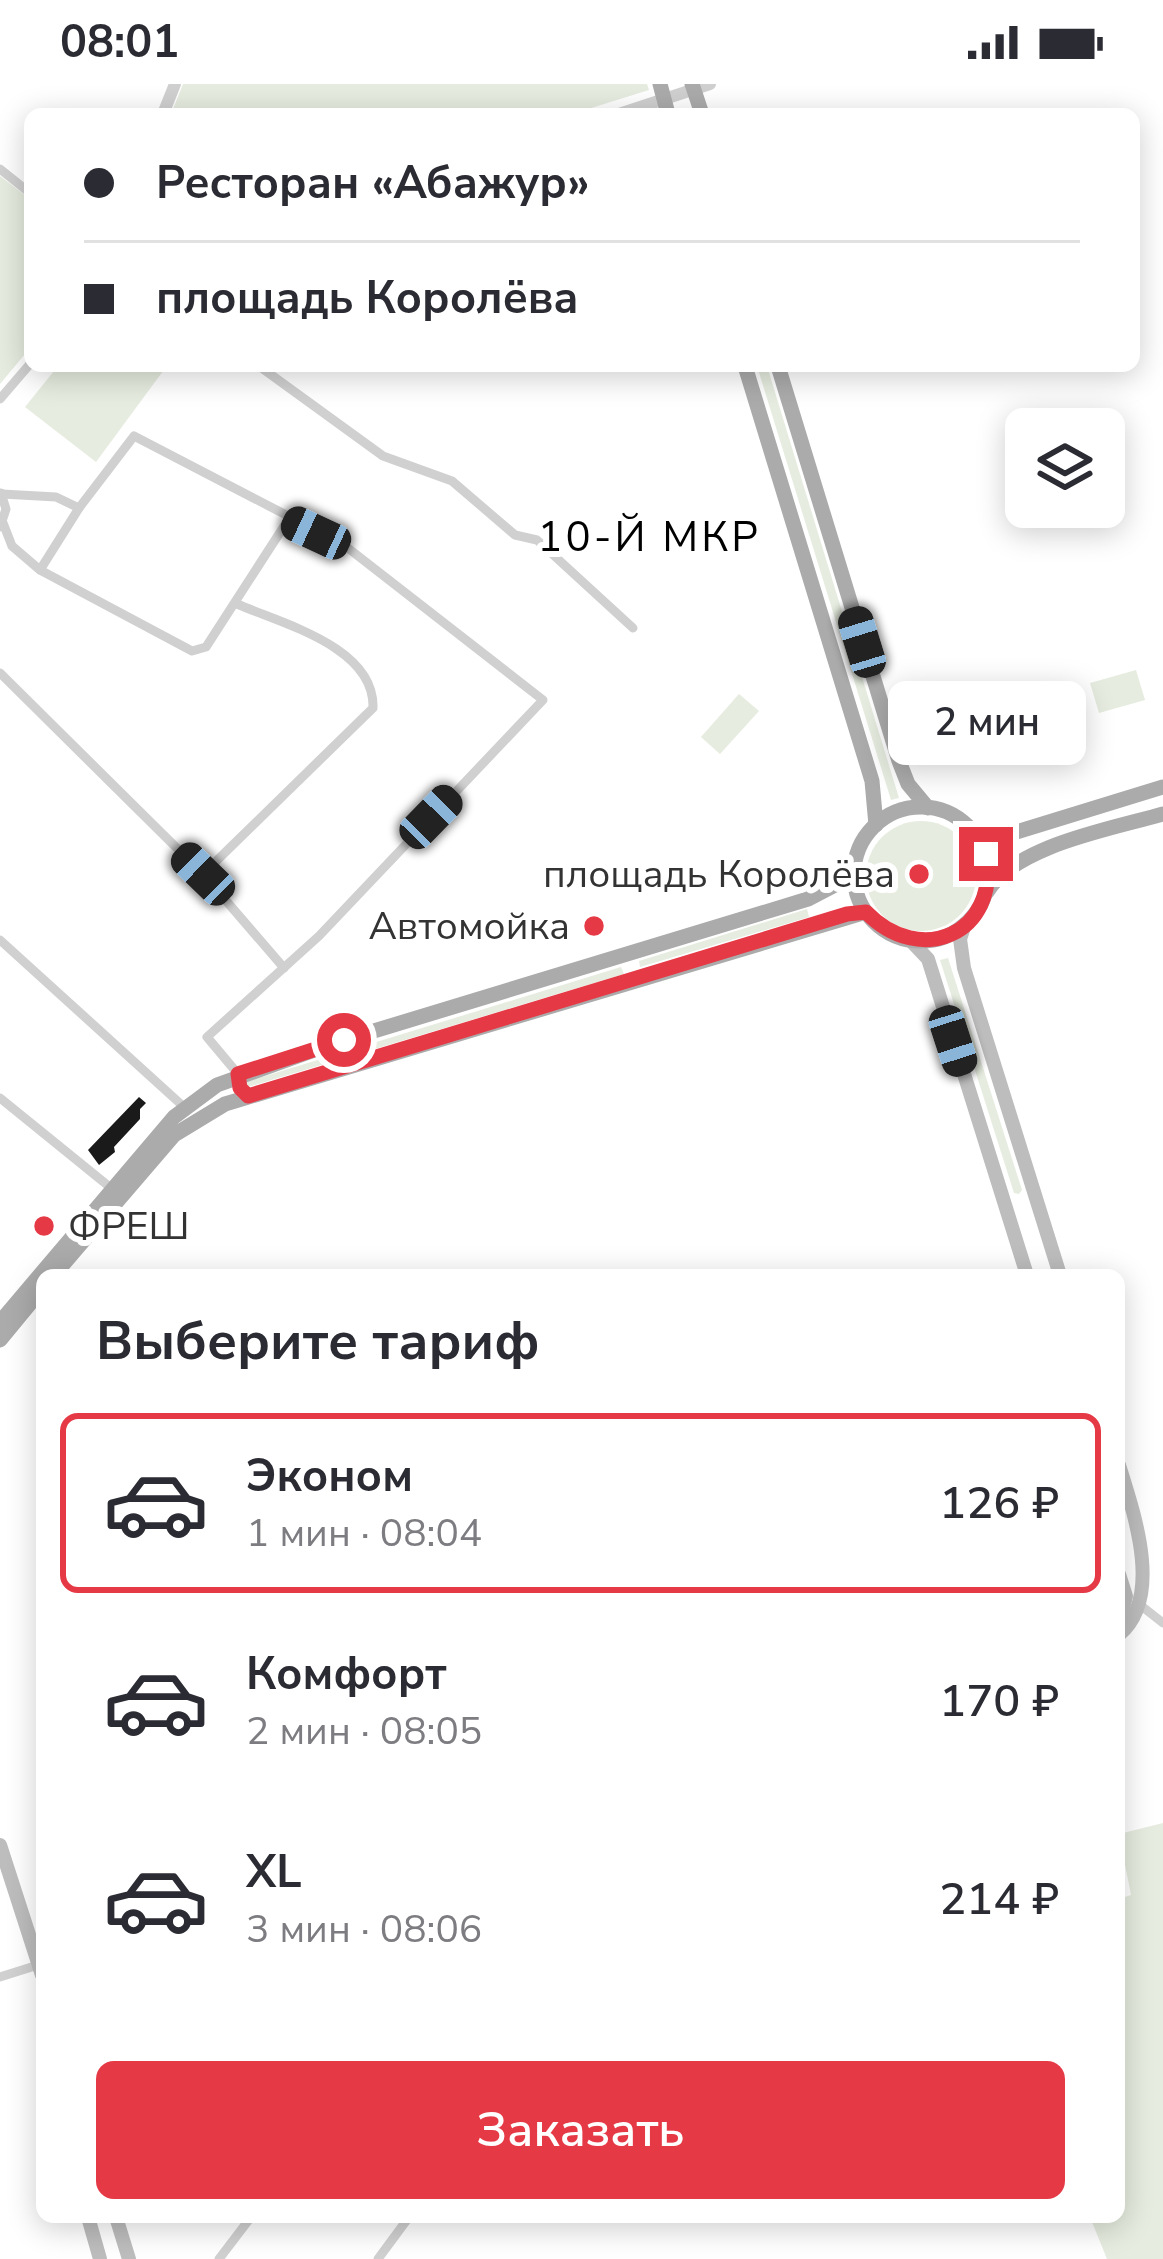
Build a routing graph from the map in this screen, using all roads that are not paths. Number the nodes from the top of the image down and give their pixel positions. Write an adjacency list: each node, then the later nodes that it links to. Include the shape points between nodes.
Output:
1 (699, 86): 2 (street)
2 (664, 99)
3 (0, 169): 4 (street)
4 (24, 188)
5 (24, 371): 9 (street)
6 (267, 372): 16 (street, via 383,456 452,481 515,535 536,540)
7 (747, 372): 21 (main road, via 872,781)
8 (780, 372): 19 (main road, via 899,760)
9 (0, 399)
10 (1, 493): 11 (street, via 56,497); 13 (street)
11 (79, 508): 12 (street, via 134,436); 14 (street)
12 (288, 520): 15 (street); 31 (street, via 344,545 542,700)
13 (1, 525): 14 (street)
14 (40, 570): 15 (street, via 192,651 206,647)
15 (237, 604): 23 (street, via 362,668 373,708)
16 (633, 628)
17 (0, 673): 23 (street)
18 (1163, 787): 22 (main road, via 1010,834)
19 (928, 808): 21 (main road, via 899,811); 22 (main road)
20 (1163, 814): 25 (main road, via 1018,860)
21 (876, 825): 24 (main road)
22 (970, 828): 25 (main road, via 986,854)
23 (203, 874): 31 (street)
24 (854, 874): 26 (main road); 30 (main road, via 808,899)
25 (986, 894): 27 (main road)
26 (866, 912): 29 (main road); 32 (main road)
27 (964, 927): 29 (main road); 38 (main road, via 964,968)
28 (0, 940): 36 (street)
29 (910, 941): 39 (main road, via 928,959)
30 (619, 957): 32 (main road, via 631,968); 33 (main road)
31 (284, 968): 33 (street, via 207,1037)
32 (628, 983): 34 (main road)
33 (238, 1074): 34 (main road); 36 (main road)
34 (248, 1096): 41 (main road, via 174,1135)
35 (0, 1098): 37 (street)
36 (184, 1107): 37 (main road)
37 (111, 1188): 40 (main road)
38 (1036, 1196): 39 (main road); 43 (main road)
39 (1006, 1205): 42 (main road)
40 (44, 1269)
41 (58, 1269)
42 (1025, 1269)
43 (1058, 1269)
44 (36, 1279): 46 (main road)
45 (36, 1296): 47 (main road)
46 (0, 1322)
47 (0, 1340)
48 (1125, 1485): 49 (main road)
49 (1150, 1569): 50 (main road, via 1138,1581); 51 (main road)
50 (1125, 1577)
51 (1144, 1608): 52 (street); 53 (main road)
52 (1163, 1623)
53 (1125, 1629)
54 (0, 1845): 55 (main road)
55 (36, 1953)
56 (36, 1969): 57 (street)
57 (0, 1977)
58 (90, 2223): 62 (main road)
59 (118, 2223): 63 (main road)
60 (246, 2223): 64 (street)
61 (405, 2223): 65 (street)
62 (100, 2259)
63 (128, 2259)
64 (219, 2259)
65 (378, 2259)

